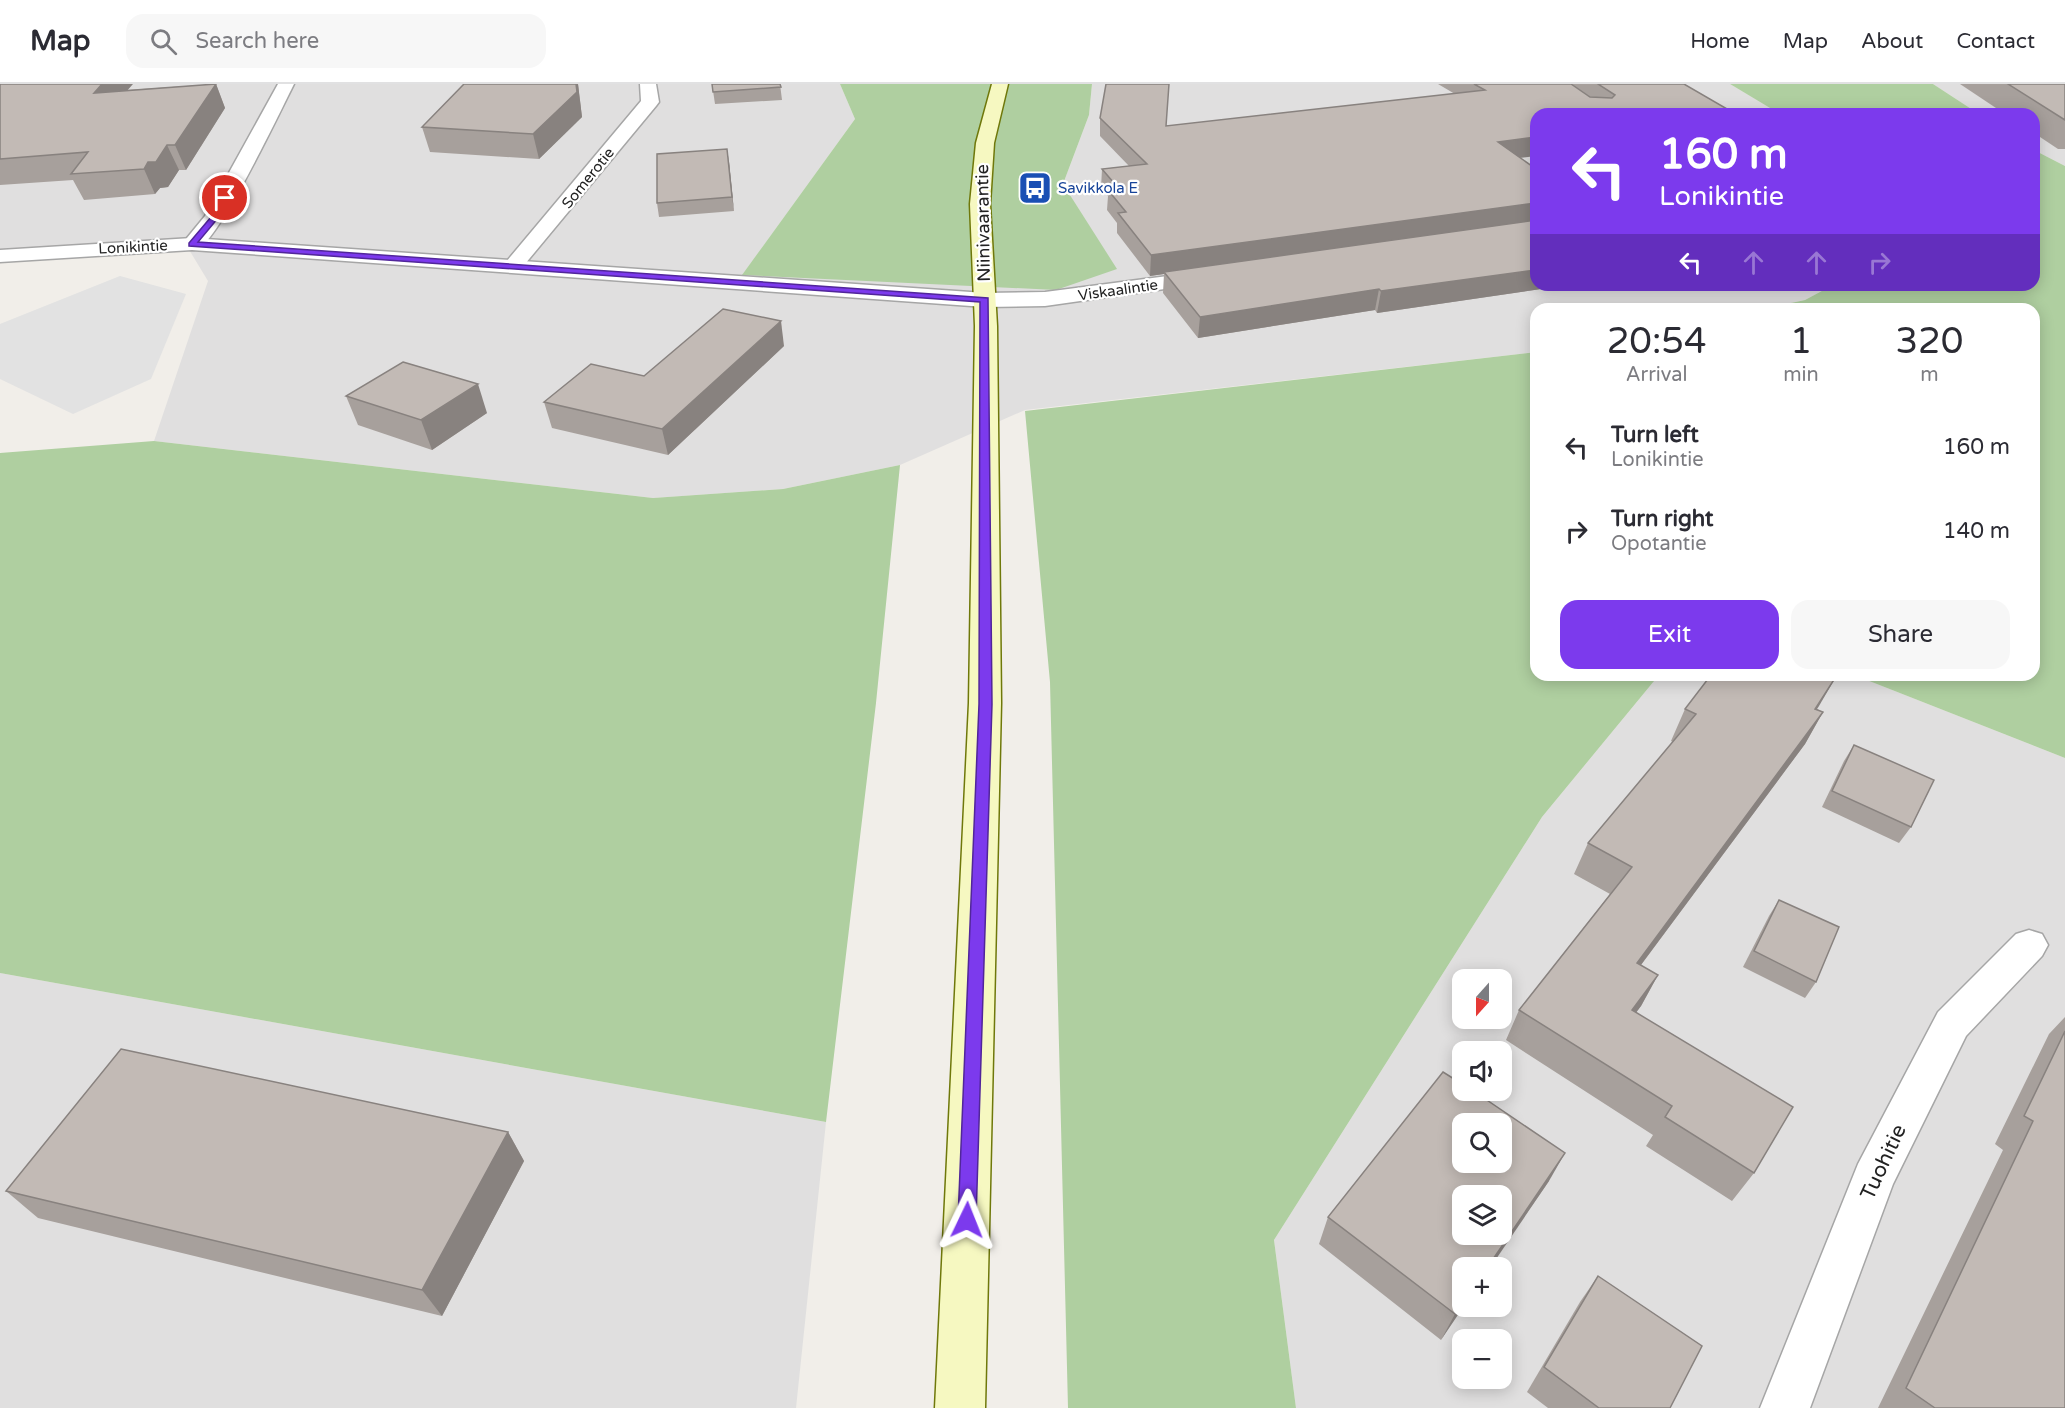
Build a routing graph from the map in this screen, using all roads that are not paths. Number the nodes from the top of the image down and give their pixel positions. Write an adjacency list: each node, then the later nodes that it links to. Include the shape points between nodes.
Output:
1 (286, 84): 4 (street, via 214,218)
2 (648, 84): 6 (street, Somerotie, via 650,102)
3 (1000, 84): 8 (main road, Niinivaarantie, via 981,159)
4 (192, 244): 5 (street, Lonikintie); 6 (street, Lonikintie)
5 (0, 256)
6 (513, 266): 8 (street, Lonikintie)
7 (1223, 275): 8 (street, Viskaalintie, via 1045,299)
8 (985, 300): 10 (main road, Niinivaarantie, via 985,704)
9 (2029, 945): 11 (street, Tuohitie, via 1947,1034 1874,1178)
10 (960, 1408)
11 (1785, 1408)

